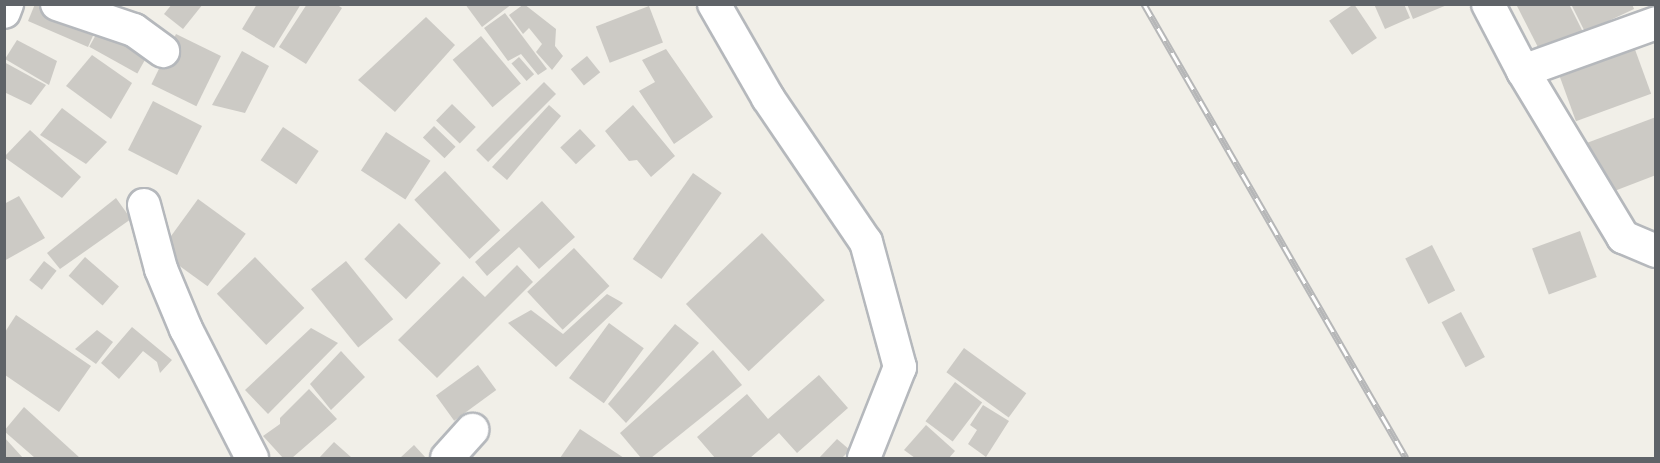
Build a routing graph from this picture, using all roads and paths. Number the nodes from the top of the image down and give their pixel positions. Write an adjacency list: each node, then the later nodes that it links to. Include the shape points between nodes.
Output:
1 (7, 4): 5 (street)
2 (57, 4): 7 (street, via 134,30)
3 (714, 4): 14 (street, via 768,98 866,242 900,367)
4 (1488, 4): 8 (street)
5 (4, 12)
6 (1656, 23): 8 (street)
7 (163, 51)
8 (1522, 71): 10 (street, via 1623,237)
9 (144, 205): 12 (street, via 161,268 186,329)
10 (1656, 251)
11 (472, 430): 13 (street)
12 (252, 459)
13 (447, 459)
14 (864, 459)

